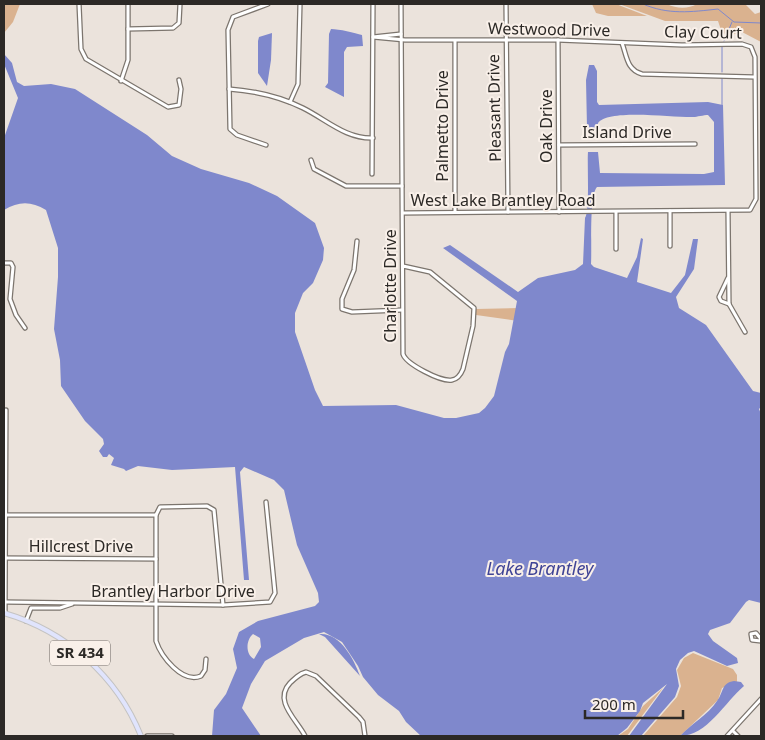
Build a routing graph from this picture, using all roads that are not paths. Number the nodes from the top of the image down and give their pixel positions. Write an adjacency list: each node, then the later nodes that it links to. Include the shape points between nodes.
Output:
1 (79, 4): 18 (street, via 81,49 86,59)
2 (128, 4): 9 (street)
3 (180, 4): 9 (street, via 179,22 173,28)
4 (268, 4): 19 (street, via 230,21)
5 (300, 4): 20 (street, via 298,84)
6 (373, 4): 11 (street)
7 (401, 4): 10 (street, West Lake Brantley Road)
8 (506, 4): 12 (street, Pleasant Drive)
9 (128, 29): 18 (street, via 128,60)
10 (401, 36): 11 (street, Westwood Drive, via 378,34); 14 (street, Westwood Drive); 27 (street, West Lake Brantley Road)
11 (373, 37): 21 (street)
12 (505, 40): 13 (street, Westwood Drive); 14 (street, Westwood Drive); 31 (street, Pleasant Drive)
13 (558, 40): 15 (street, Westwood Drive); 24 (street, Oak Drive)
14 (454, 41): 30 (street, Palmetto Drive)
15 (622, 43): 16 (street, Westwood Drive, via 629,65 642,74); 16 (street, Clay Court, via 748,45 754,52)
16 (754, 77): 29 (street, West Lake Brantley Road, via 756,199 753,208)
17 (179, 80): 18 (street, via 181,100 173,108)
18 (121, 81)
19 (229, 89): 20 (street, via 269,94); 23 (street, via 232,132)
20 (290, 102): 21 (street, via 348,134)
21 (373, 138): 26 (street)
22 (695, 144): 24 (street, Island Drive)
23 (266, 145)
24 (559, 145): 32 (street, Oak Drive)
25 (311, 160): 27 (street, via 314,169 341,184)
26 (372, 174)
27 (402, 186): 34 (street, West Lake Brantley Road)
28 (670, 211): 29 (street, West Lake Brantley Road); 33 (street, West Lake Brantley Road); 36 (street)
29 (728, 211): 40 (street)
30 (455, 212): 31 (street, West Lake Brantley Road); 34 (street, West Lake Brantley Road)
31 (508, 212): 32 (street, West Lake Brantley Road)
32 (559, 212): 33 (street, West Lake Brantley Road)
33 (616, 212): 37 (street)
34 (403, 213): 39 (street, Charlotte Drive)
35 (357, 241): 42 (street, via 354,270 342,299 342,309 352,312)
36 (670, 246)
37 (616, 249)
38 (4, 263): 43 (street, via 11,263 14,272 10,298)
39 (403, 266): 42 (street, Charlotte Drive); 42 (street, Charlotte Drive, via 420,268 432,274 474,308 463,369 456,379 444,379 404,359)
40 (728, 278): 41 (street); 41 (street, via 719,297)
41 (729, 304): 44 (street)
42 (402, 310)
43 (25, 328)
44 (745, 332)
45 (6, 410): 47 (street)
46 (266, 502): 54 (street, Brantley Harbor Drive, via 273,600)
47 (6, 515): 48 (street); 49 (street)
48 (156, 515): 50 (street); 54 (street, via 160,507 165,506 207,506 214,510)
49 (6, 558): 50 (street, Hillcrest Drive); 51 (street)
50 (156, 558): 53 (street)
51 (6, 602): 52 (street, Brantley Harbor Drive); 55 (street)
52 (72, 604): 53 (street, Brantley Harbor Drive); 56 (street, Brantley Harbor Drive, via 60,608 31,608)
53 (154, 605): 54 (street, Brantley Harbor Drive); 57 (street, via 157,646 178,672 186,677 201,676)
54 (223, 605)
55 (4, 613): 56 (main road, SR 434)
56 (26, 621): 60 (main road, SR 434, via 66,642 100,671 125,705)
57 (206, 659)
58 (761, 699): 59 (street)
59 (733, 731): 65 (street); 66 (street)
60 (141, 736)
61 (147, 736): 62 (street)
62 (172, 736)
63 (305, 736): 64 (street, via 283,697 296,677 308,672 359,717)
64 (365, 736)
65 (727, 736)
66 (738, 736)

